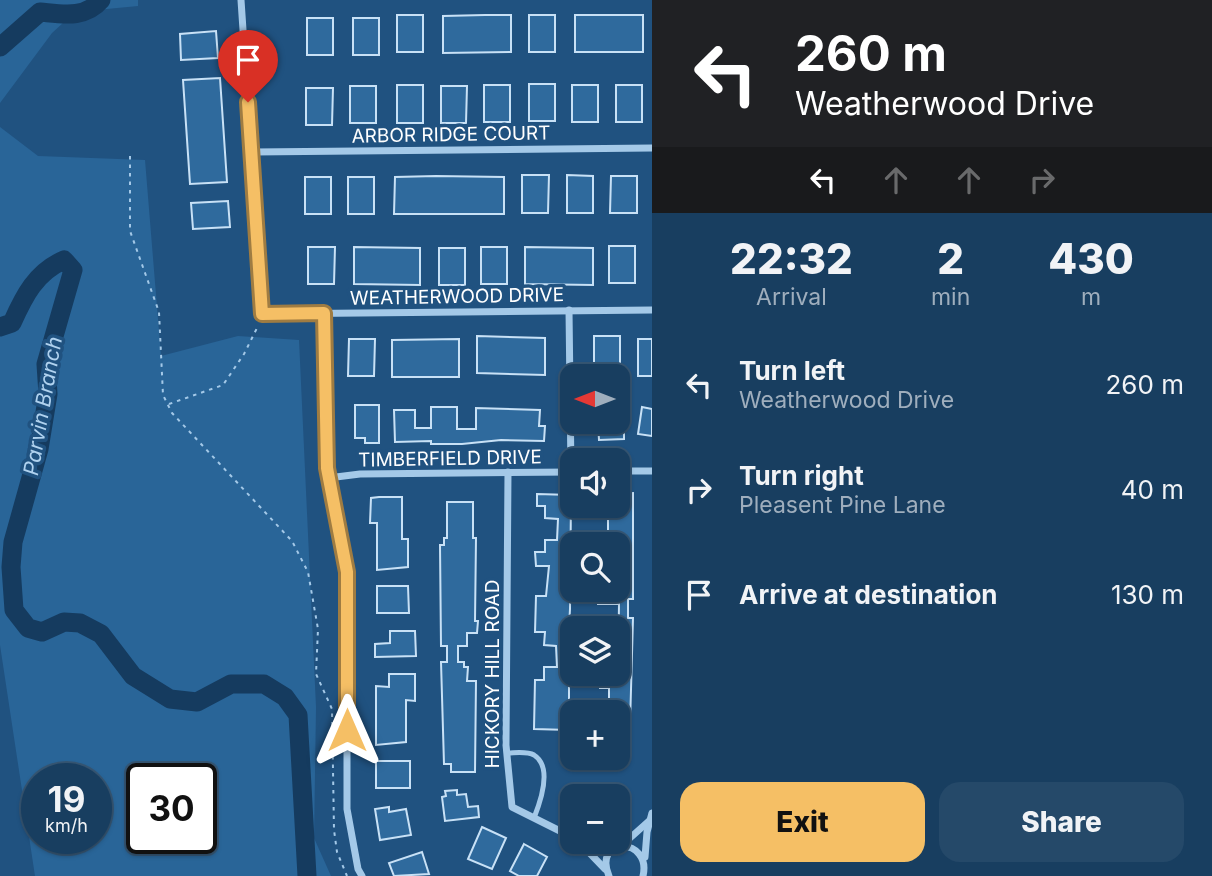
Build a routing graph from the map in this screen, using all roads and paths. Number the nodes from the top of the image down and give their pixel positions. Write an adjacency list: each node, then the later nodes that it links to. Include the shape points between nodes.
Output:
1 (241, 0): 3 (street)
2 (652, 148): 3 (street, ARBOR RIDGE COURT)
3 (251, 152): 7 (street, WEATHERWOOD DRIVE, via 262,314)
4 (130, 156): 9 (path, via 130,230 159,312 163,395)
5 (569, 310): 6 (street, WEATHERWOOD DRIVE); 7 (street, WEATHERWOOD DRIVE); 10 (street)
6 (652, 310)
7 (324, 313): 15 (street)
8 (258, 326): 9 (path, via 223,385)
9 (168, 405): 26 (path, via 292,541 308,572 317,629 316,674 332,709 334,830)
10 (572, 448)
11 (630, 471): 12 (street)
12 (652, 471)
13 (508, 472): 14 (street, TIMBERFIELD DRIVE); 15 (street, TIMBERFIELD DRIVE); 16 (street, HICKORY HILL ROAD)
14 (560, 472)
15 (328, 478): 27 (street, via 347,572 346,810)
16 (507, 753): 18 (street, HICKORY HILL ROAD, via 512,807); 18 (lane, via 536,756 542,765 543,791)
17 (651, 817): 20 (street); 24 (street)
18 (534, 818): 19 (street, HICKORY HILL ROAD)
19 (560, 831)
20 (630, 837)
21 (630, 848): 24 (street)
22 (590, 854): 25 (street)
23 (612, 854): 25 (street)
24 (645, 859): 28 (street)
25 (608, 874)
26 (347, 876)
27 (362, 876)
28 (643, 876)

